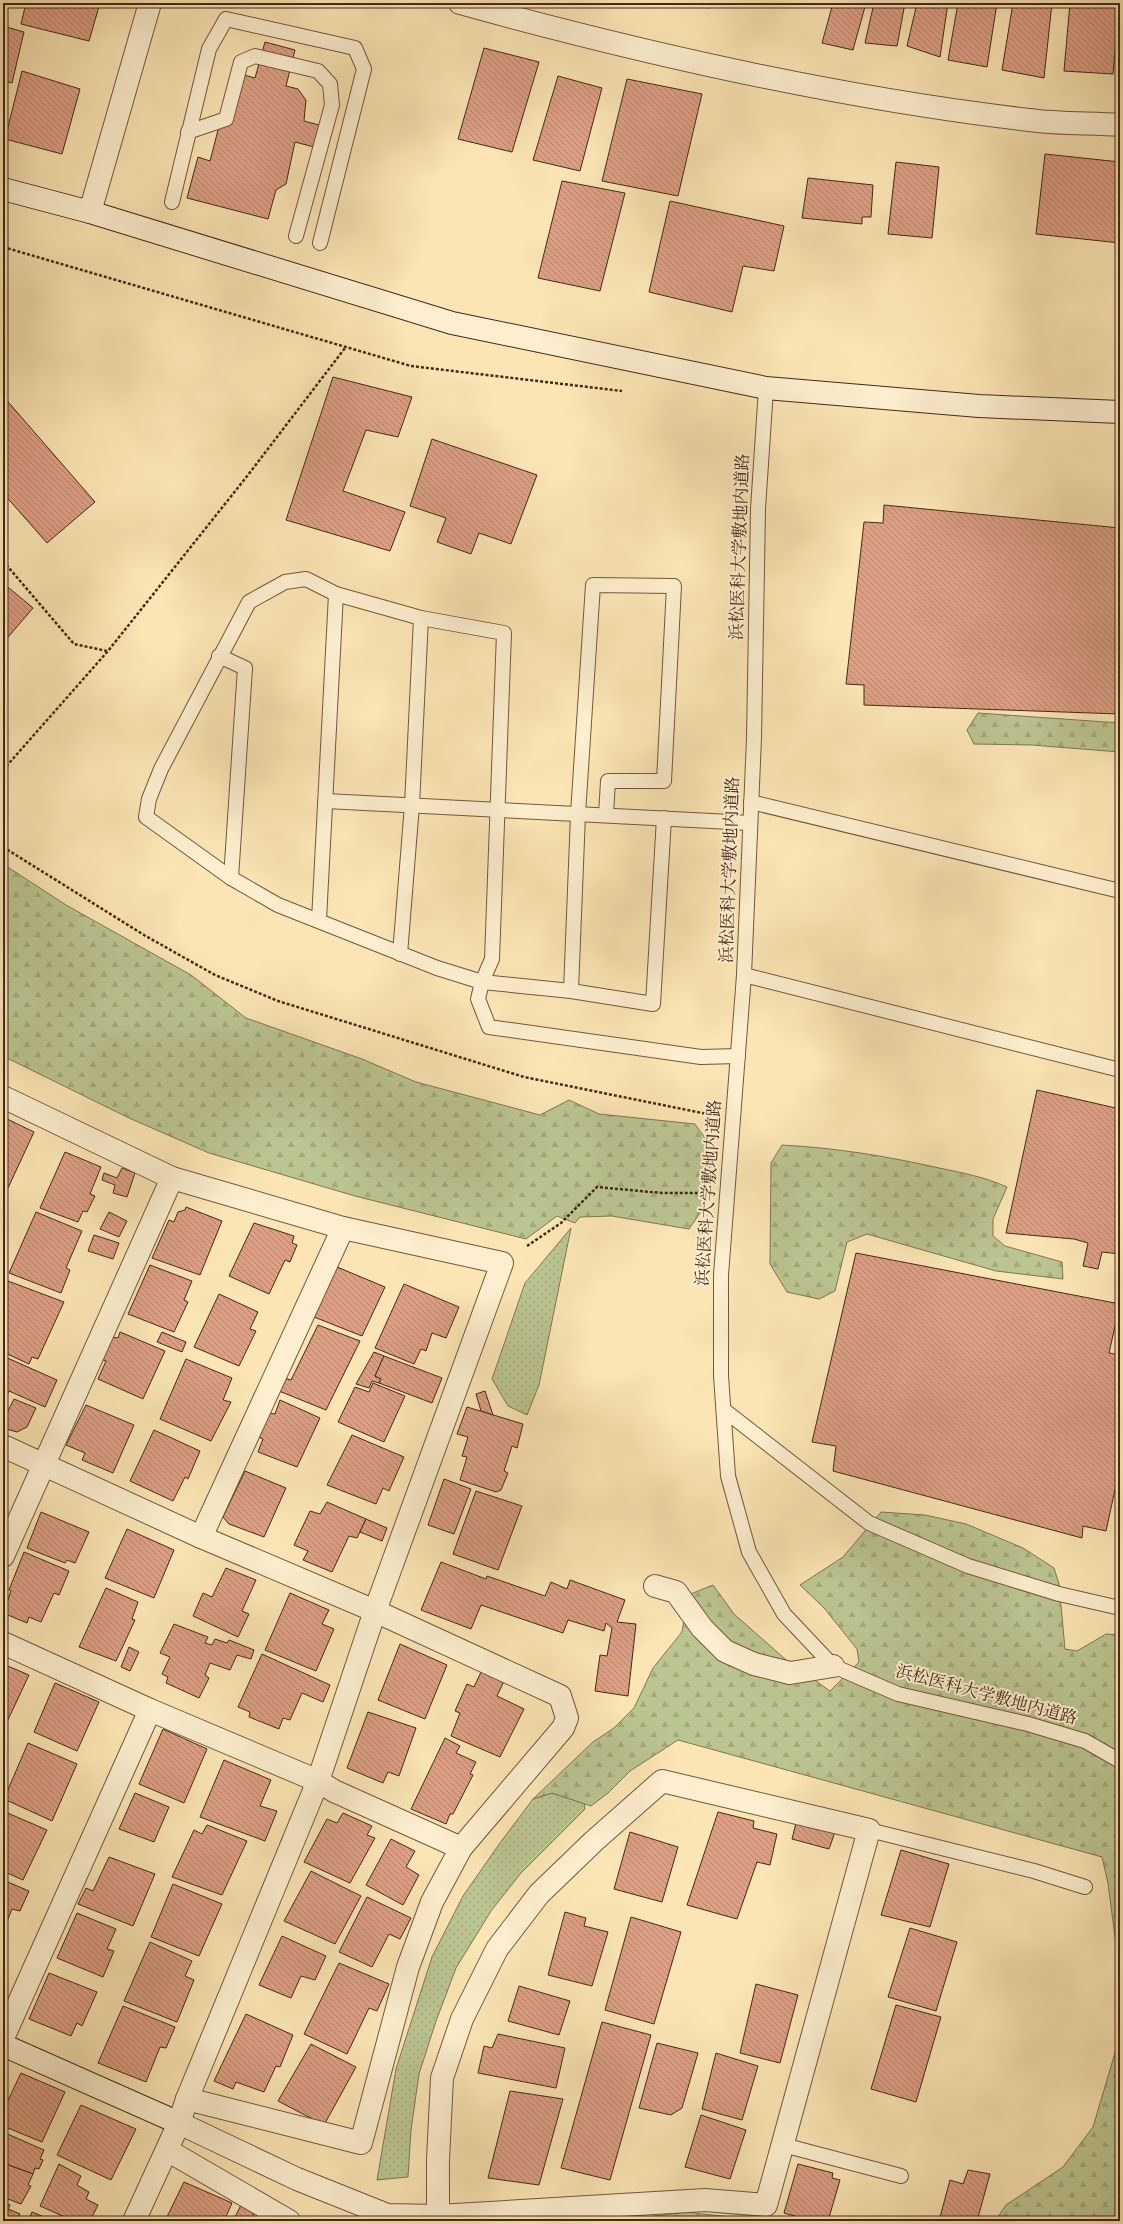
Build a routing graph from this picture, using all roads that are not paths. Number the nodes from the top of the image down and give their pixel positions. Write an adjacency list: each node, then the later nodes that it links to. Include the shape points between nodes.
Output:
1 (150, 3): 7 (street)
2 (460, 3): 3 (street, via 563,32 828,90 1030,120)
3 (1120, 125)
4 (188, 132): 6 (lane); 8 (lane, via 226,119 241,62 255,56 318,71 330,84 332,105); 9 (lane, via 208,49 226,19 355,48 364,69)
5 (3, 189): 7 (street)
6 (172, 202)
7 (90, 212): 10 (street, via 452,323)
8 (296, 236)
9 (320, 243)
10 (766, 388): 11 (street, via 979,406); 16 (lane, 浜松医科大学敷地内道路, via 758,509)
11 (1120, 412)
12 (336, 594): 13 (lane); 14 (lane, via 306,579 285,582 249,602); 15 (lane)
13 (421, 618): 17 (lane); 18 (lane, via 504,633)
14 (219, 656): 23 (lane, via 245,668); 23 (lane, via 160,769 146,817)
15 (326, 801): 17 (lane); 25 (lane)
16 (751, 802): 22 (lane, 浜松医科大学敷地内道路); 24 (lane)
17 (412, 805): 18 (lane); 26 (lane)
18 (498, 810): 19 (lane); 28 (lane, via 492,959)
19 (578, 814): 20 (lane); 20 (lane, via 593,585 674,586 664,781 608,781); 29 (lane)
20 (606, 815): 21 (lane)
21 (664, 818): 22 (lane); 29 (lane, via 653,1004)
22 (750, 823): 27 (lane, 浜松医科大学敷地内道路)
23 (231, 878): 25 (lane, via 278,905)
24 (1120, 891)
25 (318, 920): 26 (lane)
26 (400, 954): 28 (lane)
27 (744, 975): 30 (lane, 浜松医科大学敷地内道路); 31 (lane)
28 (482, 982): 29 (lane); 30 (lane, via 478,999 489,1027 701,1057)
29 (571, 991)
30 (738, 1056): 35 (lane, 浜松医科大学敷地内道路, via 722,1276)
31 (1120, 1070)
32 (3, 1097): 33 (street)
33 (172, 1178): 34 (street); 37 (street)
34 (343, 1228): 38 (street); 42 (street, via 502,1263)
35 (724, 1410): 41 (lane, via 869,1523 968,1566 1059,1594); 44 (lane, 浜松医科大学敷地内道路, via 728,1476 749,1552 784,1614)
36 (3, 1446): 37 (street)
37 (42, 1464): 38 (street); 39 (street)
38 (201, 1537): 42 (street)
39 (3, 1556)
40 (655, 1586): 44 (street, via 676,1592 702,1628 724,1651 754,1664 790,1673)
41 (1120, 1608)
42 (375, 1612): 47 (street); 49 (street, via 560,1696 568,1718 563,1728)
43 (3, 1643): 45 (street)
44 (833, 1666): 46 (lane, 浜松医科大学敷地内道路, via 898,1694 1028,1724 1085,1741)
45 (150, 1710): 47 (street); 51 (street)
46 (1120, 1761)
47 (318, 1781): 49 (street, via 334,1791); 53 (street)
48 (869, 1830): 50 (lane, via 1034,1871); 55 (street); 58 (street, via 662,1781 594,1841 539,1894 497,1950 462,2019 442,2078)
49 (461, 1848): 53 (street, via 432,1902 415,1943 361,2143)
50 (1085, 1887)
51 (3, 2038)
52 (3, 2045): 54 (street)
53 (186, 2099): 54 (street)
54 (179, 2122): 56 (street); 58 (street, via 297,2178 387,2215)
55 (783, 2145): 57 (lane); 58 (street, via 766,2205 705,2200)
56 (167, 2150): 59 (street); 60 (street)
57 (901, 2176)
58 (438, 2216)
59 (134, 2221)
60 (289, 2221)

